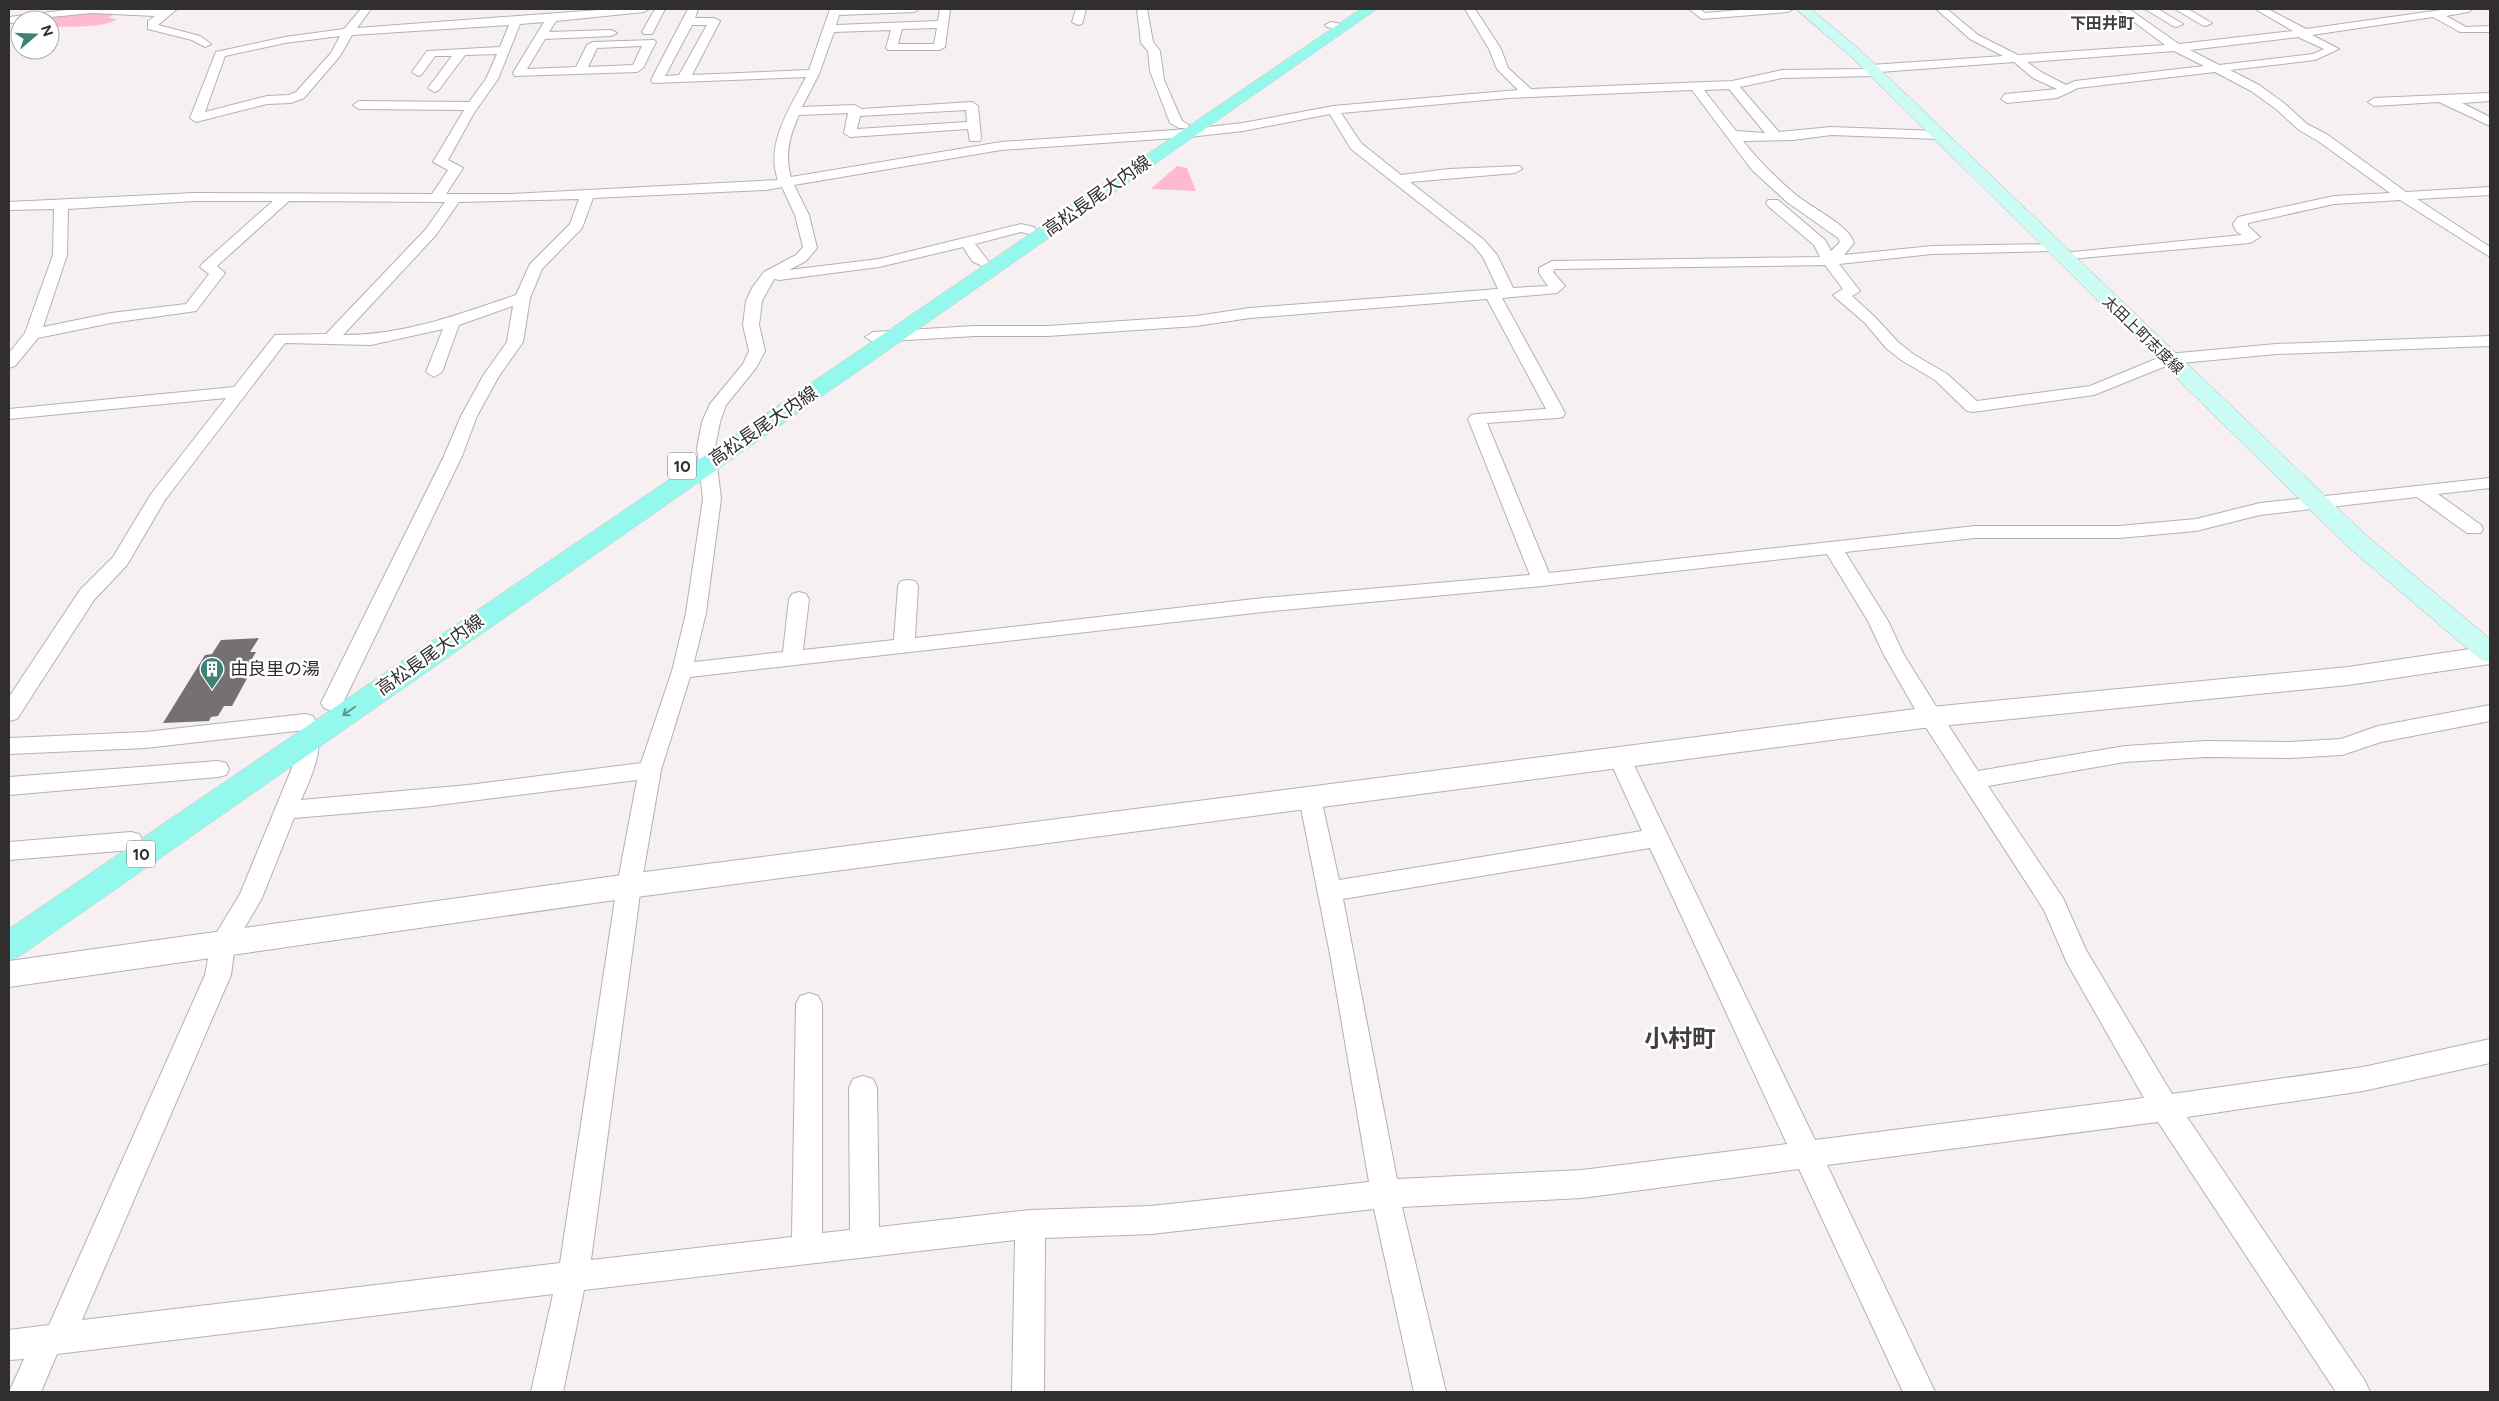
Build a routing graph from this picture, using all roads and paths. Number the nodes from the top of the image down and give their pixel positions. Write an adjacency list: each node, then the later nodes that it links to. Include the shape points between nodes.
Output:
1 (366, 9): 43 (street)
2 (533, 9): 31 (street)
3 (644, 9): 25 (street)
4 (660, 9): 44 (street)
5 (693, 9): 33 (street)
6 (914, 9): 23 (street)
7 (945, 9): 36 (street)
8 (1081, 9): 34 (street)
9 (1142, 9): 79 (street, via 1147,43 1154,50 1152,64)
10 (1356, 9): 39 (main road, 高松長尾大内線 / 10)
11 (1370, 9): 39 (main road, 高松長尾大内線 / 10)
12 (1470, 9): 67 (street, via 1495,49 1503,69)
13 (1694, 9): 14 (street, via 1702,16)
14 (1788, 9)
15 (1803, 9): 56 (main road, 太田上町志度線)
16 (1941, 9): 54 (street, via 1974,37)
17 (2122, 9): 51 (street)
18 (2150, 9): 37 (street)
19 (2180, 9): 35 (street)
20 (2260, 9): 45 (street)
21 (2388, 9): 27 (street)
22 (2467, 9): 29 (street)
23 (834, 10): 40 (street)
24 (170, 11): 30 (street, via 92,10); 50 (street, via 154,21 152,27 196,38)
25 (612, 11): 28 (street); 46 (street)
26 (2362, 12): 32 (street)
27 (2413, 13): 29 (street); 32 (street)
28 (558, 14): 31 (street); 47 (street)
29 (2433, 14): 42 (street)
30 (9, 20)
31 (522, 21): 43 (street); 52 (street)
32 (2384, 21): 45 (street)
33 (688, 22): 60 (street, via 714,21); 60 (street, via 653,80)
34 (1078, 22)
35 (2206, 23)
36 (943, 24): 38 (street); 38 (street, via 939,47 892,48)
37 (2177, 24)
38 (897, 26): 40 (street)
39 (1336, 26): 79 (main road, 高松長尾大内線 / 10)
40 (831, 29): 59 (street)
41 (2490, 29): 42 (street)
42 (2464, 30): 48 (street)
43 (348, 32): 43 (street, via 285,40 220,54 196,118 300,95 336,54)
44 (648, 32): 46 (street); 49 (street)
45 (2302, 33): 51 (street); 55 (street, via 2333,49 2315,57)
46 (593, 34): 47 (street)
47 (541, 36): 57 (street, via 519,73)
48 (2484, 40)
49 (642, 43): 57 (street, via 593,45); 57 (street, via 650,42 637,68)
50 (205, 44)
51 (2177, 48): 54 (street); 55 (street)
52 (504, 50): 53 (street); 63 (street)
53 (461, 52): 58 (street, via 431,53); 64 (street)
54 (2017, 59): 56 (street); 66 (street, via 2036,75)
55 (2216, 69): 66 (street, via 2142,76); 89 (street, via 2255,88 2303,127)
56 (1873, 70): 62 (street, via 1782,74); 81 (main road, 太田上町志度線)
57 (580, 71)
58 (418, 72)
59 (813, 73): 60 (street); 75 (street)
60 (684, 78)
61 (630, 81): 63 (street)
62 (1732, 85): 65 (street); 82 (street)
63 (487, 86): 73 (street)
64 (434, 88)
65 (1696, 88): 67 (street); 80 (street)
66 (2065, 89): 69 (street, via 2057,94)
67 (1528, 93): 74 (street)
68 (2490, 97): 70 (street)
69 (2006, 99)
70 (2448, 100): 71 (street); 77 (street)
71 (2374, 102)
72 (359, 105): 73 (street)
73 (473, 106): 91 (street, via 440,162 456,168)
74 (1333, 110): 79 (street, via 1243,127); 85 (street, via 1356,146)
75 (794, 111): 76 (street, via 855,109); 86 (street, via 781,146)
76 (855, 113): 78 (street, via 972,106); 78 (street, via 850,133)
77 (2490, 122)
78 (973, 125): 83 (street)
79 (1181, 131): 83 (street); 96 (main road, 高松長尾大内線 / 10); 107 (main road, 高松長尾大内線 / 10)
80 (1729, 133): 82 (street, via 1739,137); 100 (street, via 1757,167 1792,199 1845,236 1847,243)
81 (1938, 135): 82 (street, via 1831,131); 98 (main road, 太田上町志度線)
82 (1775, 136)
83 (977, 150): 86 (street)
84 (1515, 169): 85 (street)
85 (1399, 179): 103 (street, via 1490,255)
86 (784, 182): 88 (street, via 748,188); 102 (street, via 795,198 810,237 810,248 801,258)
87 (2490, 191): 89 (street)
88 (588, 194): 92 (street); 104 (street, via 577,225 535,267)
89 (2403, 196): 98 (street, via 2334,200 2243,220 2241,228 2253,237 2250,239); 99 (street)
90 (286, 197): 91 (street); 94 (street, via 163,198); 106 (street, via 207,267 218,273 191,308 111,318)
91 (436, 198): 92 (street)
92 (455, 198): 109 (street, via 431,232)
93 (1773, 202): 100 (street, via 1814,237)
94 (61, 205): 95 (street); 106 (street, via 60,256)
95 (9, 206)
96 (1029, 230): 97 (street, via 1021,228); 101 (main road, 高松長尾大内線 / 10)
97 (968, 242): 101 (street); 102 (street, via 879,263)
98 (2058, 252): 100 (street, via 1932,250); 111 (main road, 太田上町志度線)
99 (2490, 253)
100 (1832, 259): 103 (street, via 1552,265 1546,268 1546,273 1556,288); 111 (street, via 1852,291 1842,295 1892,345 1940,377 1973,407 2094,390)
101 (982, 262): 108 (main road, 高松長尾大内線 / 10)
102 (769, 275): 116 (street, via 754,301 751,325 757,352 718,404 711,422)
103 (1500, 294): 107 (street, via 1250,313 1186,322 1048,331); 122 (street, via 1557,413 1477,419)
104 (522, 298): 105 (street); 129 (street, via 515,342 469,416 453,456)
105 (452, 322): 109 (street, via 371,340); 113 (street)
106 (33, 334): 112 (street)
107 (897, 335): 108 (street); 116 (main road, 高松長尾大内線 / 10)
108 (873, 337): 116 (main road, 高松長尾大内線 / 10)
109 (330, 340): 114 (street, via 281,338)
110 (2490, 340): 111 (street, via 2276,349)
111 (2168, 359): 119 (main road, 太田上町志度線)
112 (9, 363)
113 (434, 372)
114 (239, 392): 115 (street); 130 (street, via 157,498 120,561 87,596)
115 (9, 414)
116 (707, 456): 128 (street, via 712,499 696,613); 129 (main road, 高松長尾大内線 / 10, via 669,476); 133 (main road, 高松長尾大内線 / 10, one-way to 133)
117 (2490, 483): 118 (street)
118 (2420, 490): 119 (street); 120 (street)
119 (2316, 501): 121 (street, via 2260,509 2196,525 2119,532 1975,532); 126 (main road, 太田上町志度線, via 2357,541)
120 (2474, 529)
121 (1832, 548): 122 (street); 132 (street, via 1878,621 1894,656)
122 (1542, 580): 125 (street, via 1263,606)
123 (908, 586): 125 (street)
124 (799, 599): 127 (street)
125 (904, 646): 127 (street)
126 (2490, 654): 132 (street, via 2348,676)
127 (792, 658): 128 (street)
128 (682, 671): 137 (street)
129 (332, 703): 133 (main road, 高松長尾大内線 / 10)
130 (9, 713)
131 (2490, 713): 138 (street, via 2378,734 2342,747 2289,750 2206,748 2125,754)
132 (1931, 717): 135 (street); 138 (street)
133 (307, 730): 134 (street); 141 (street, via 303,768); 143 (main road, 高松長尾大内線 / 10); 149 (main road, 高松長尾大内線 / 10)
134 (9, 746)
135 (1620, 759): 140 (street); 142 (street)
136 (218, 769): 139 (street)
137 (650, 770): 141 (street, via 516,789); 145 (street)
138 (1972, 780): 154 (street, via 2054,905 2076,955)
139 (9, 786)
140 (1310, 798): 145 (street); 146 (street)
141 (286, 810): 148 (street, via 250,898)
142 (1658, 838): 146 (street); 155 (street)
143 (131, 841): 144 (street); 147 (main road, 高松長尾大内線 / 10)
144 (9, 851)
145 (629, 886): 148 (street); 160 (street)
146 (1330, 891): 156 (street)
147 (9, 924)
148 (223, 942): 150 (street); 161 (street, via 218,975)
149 (9, 946)
150 (9, 974)
151 (809, 1004): 159 (street)
152 (2490, 1051): 154 (street, via 2363,1079)
153 (863, 1088): 158 (street)
154 (2165, 1108): 155 (street); 168 (street)
155 (1807, 1154): 156 (street, via 1582,1184); 167 (street)
156 (1385, 1194): 157 (street, via 1151,1220); 166 (street)
157 (1030, 1224): 158 (street); 165 (street)
158 (865, 1243): 159 (street)
159 (807, 1250): 160 (street)
160 (571, 1278): 161 (street); 164 (street)
161 (53, 1340): 162 (street); 163 (street)
162 (9, 1345)
163 (25, 1392)
164 (547, 1392)
165 (1028, 1392)
166 (1430, 1392)
167 (1918, 1392)
168 (2354, 1392)

